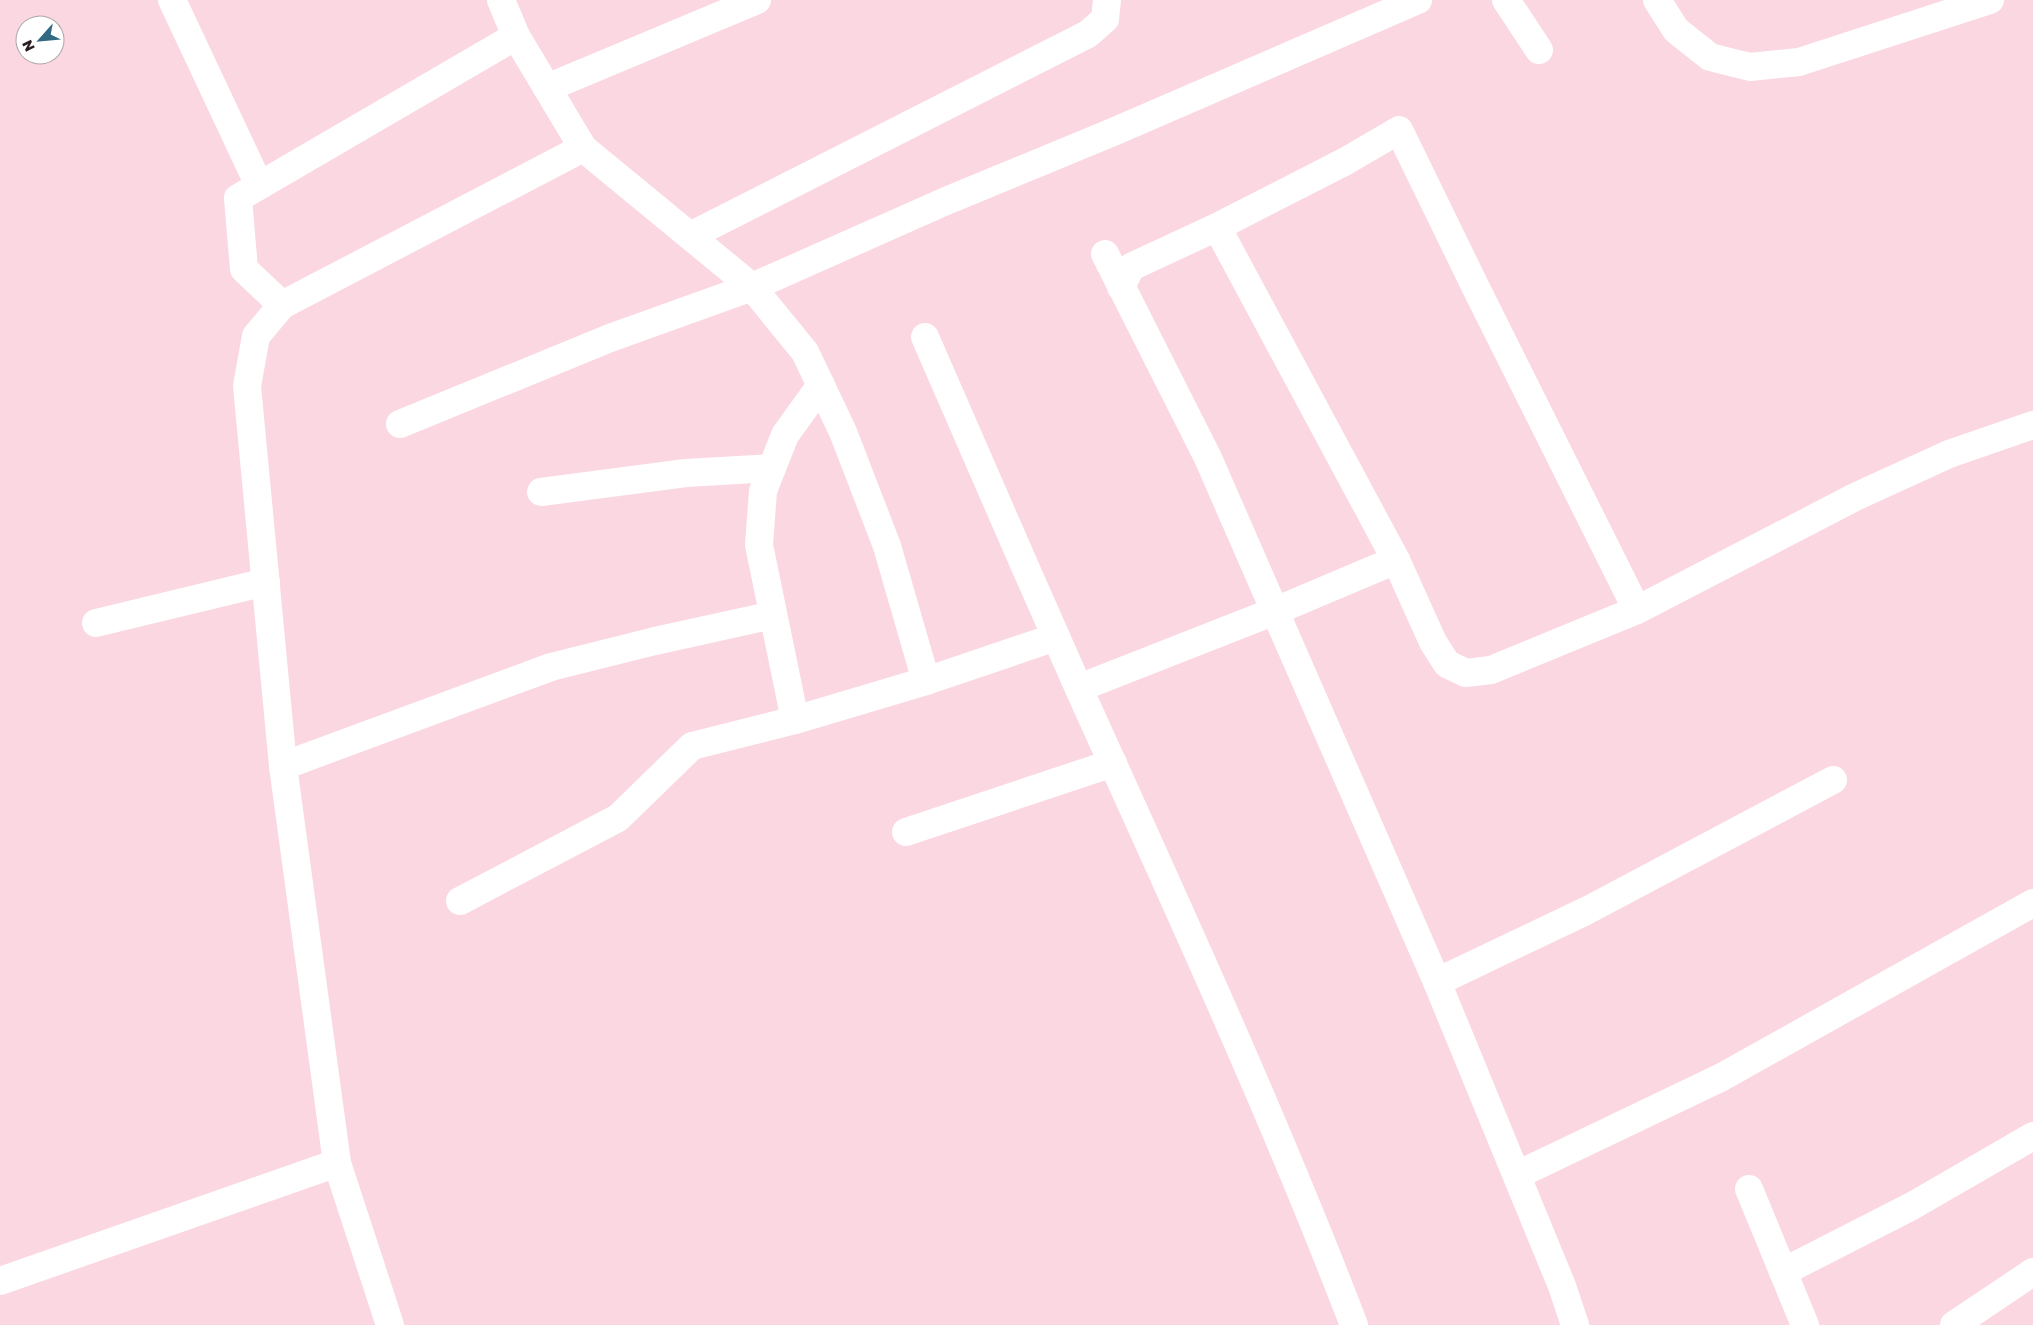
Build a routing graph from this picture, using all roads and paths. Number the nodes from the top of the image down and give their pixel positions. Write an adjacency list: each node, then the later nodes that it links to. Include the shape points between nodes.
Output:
1 (172, 0): 13 (street)
2 (501, 0): 9 (street)
3 (756, 0): 11 (street)
4 (1106, 0): 15 (street, via 1105,19 1088,34)
5 (1418, 0): 18 (street, via 946,201)
6 (1506, 0): 10 (street)
7 (1657, 0): 8 (street, via 1676,30 1710,57 1750,67 1800,62)
8 (1990, 0)
9 (516, 36): 11 (street); 13 (street)
10 (1539, 50)
11 (547, 88): 12 (street)
12 (583, 148): 15 (street); 19 (street)
13 (259, 185): 19 (street, via 238,198 244,269)
14 (1217, 227): 17 (street, via 1131,267); 26 (street); 28 (street, via 1399,130)
15 (690, 236): 18 (street)
16 (1105, 254): 17 (street)
17 (1121, 287): 29 (street, via 1208,458)
18 (752, 288): 21 (street, via 805,352); 22 (street, via 610,338)
19 (282, 305): 27 (street, via 256,336 247,386)
20 (924, 337): 32 (street)
21 (821, 385): 24 (street, via 786,435); 33 (street, via 843,432 887,546)
22 (400, 424)
23 (2033, 425): 28 (street, via 1949,454 1855,497)
24 (772, 468): 25 (street, via 686,474); 30 (street, via 763,492 759,545)
25 (541, 492)
26 (1396, 560): 28 (street, via 1446,664 1466,673 1491,670); 29 (street)
27 (266, 582): 31 (street); 37 (street)
28 (1637, 610)
29 (1276, 611): 34 (street); 42 (street)
30 (773, 614): 35 (street); 37 (street, via 551,667)
31 (96, 623)
32 (1056, 637): 33 (street); 34 (street)
33 (926, 681): 35 (street)
34 (1079, 688): 36 (street)
35 (795, 720): 40 (street, via 692,746 618,818)
36 (1113, 763): 39 (street); 51 (street, via 1314,1221)
37 (283, 766): 44 (street)
38 (1833, 780): 42 (street, via 1586,911)
39 (906, 832)
40 (460, 901)
41 (2033, 903): 45 (street, via 1722,1077)
42 (1438, 982): 45 (street)
43 (2033, 1136): 47 (street, via 1912,1206)
44 (337, 1163): 49 (street); 50 (street)
45 (1517, 1175): 52 (street)
46 (1750, 1189): 47 (street)
47 (1783, 1272): 53 (street)
48 (2033, 1272): 54 (street)
49 (0, 1280)
50 (390, 1325)
51 (1354, 1325)
52 (1575, 1325)
53 (1805, 1325)
54 (1954, 1325)

